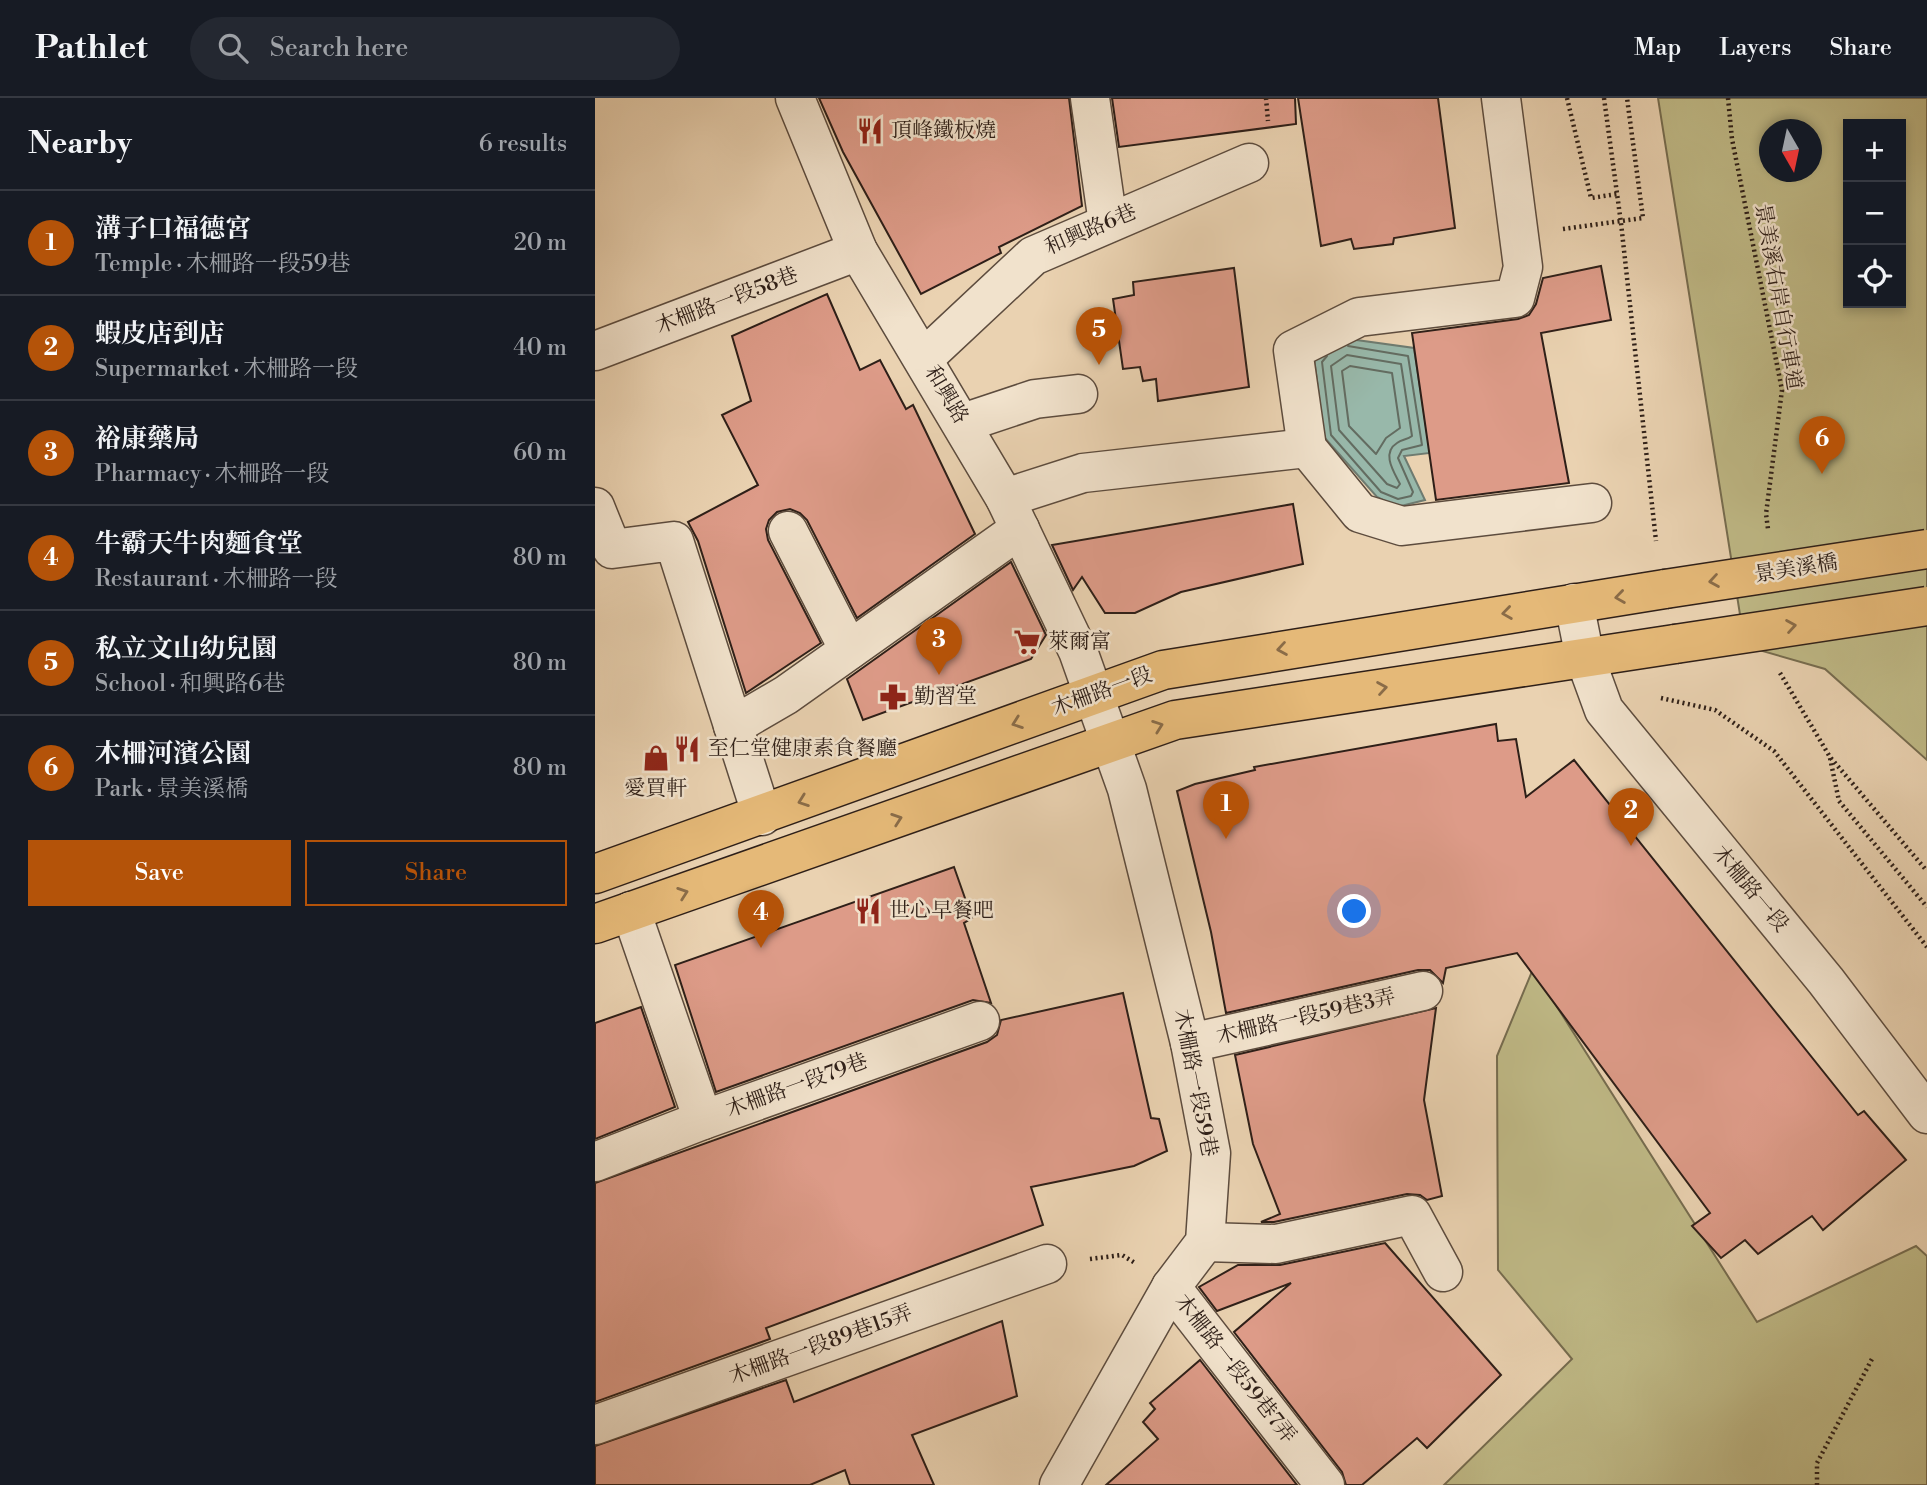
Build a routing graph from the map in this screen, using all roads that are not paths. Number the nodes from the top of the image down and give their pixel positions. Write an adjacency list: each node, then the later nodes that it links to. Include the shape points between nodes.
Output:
1 (795, 98): 6 (street, 和興路)
2 (1090, 98): 5 (street)
3 (1501, 98): 11 (street, via 1524,267 1515,298 1359,317 1293,350)
4 (1249, 163): 5 (street, 和興路6巷)
5 (1108, 223): 8 (street, 和興路6巷, via 1033,256)
6 (858, 251): 7 (street, 木柵路一段58巷); 8 (street, 和興路)
7 (595, 351)
8 (924, 358): 10 (street, 和興路)
9 (1078, 394): 10 (street, via 1035,399)
10 (963, 423): 14 (street, 和興路)
11 (1307, 449): 12 (street, via 1360,513 1402,526); 14 (street, via 1083,473)
12 (1593, 503)
13 (595, 508): 22 (street, via 613,549 674,541)
14 (1013, 514): 19 (street); 21 (street, 和興路, via 1078,650)
15 (788, 531): 19 (street)
16 (1927, 549): 17 (main road, 景美溪橋, one-way to 17, bridge)
17 (1574, 603): 20 (street, 木柵路一段); 21 (main road, 木柵路一段, one-way to 21, via 1177,667)
18 (1927, 606): 20 (main road, one-way to 18, bridge)
19 (849, 650): 22 (street)
20 (1585, 658): 23 (main road, one-way to 20, via 1175,720); 31 (street, 木柵路一段, via 1604,710 1826,981)
21 (1093, 694): 23 (street, 木柵路一段59巷); 24 (main road, 木柵路一段, one-way to 24)
22 (733, 726): 24 (street)
23 (1111, 743): 26 (main road, one-way to 23); 30 (street, 木柵路一段59巷, via 1127,789)
24 (762, 816): 25 (main road, 木柵路一段)
25 (595, 874)
26 (631, 911): 27 (main road); 32 (street, 木柵路一段79巷)
27 (595, 924)
28 (1423, 991): 30 (street, 木柵路一段59巷3弄)
29 (979, 1021): 32 (street, 木柵路一段79巷)
30 (1190, 1043): 34 (street, 木柵路一段59巷, via 1211,1153)
31 (1927, 1114)
32 (703, 1120): 33 (street)
33 (595, 1162)
34 (1205, 1241): 36 (street, via 1276,1244 1412,1215); 37 (street)
35 (1047, 1264): 38 (street, 木柵路一段89巷15弄)
36 (1443, 1272)
37 (1171, 1287): 39 (street); 40 (street, 木柵路一段59巷7弄)
38 (595, 1425)
39 (1059, 1485)
40 (1325, 1485)

